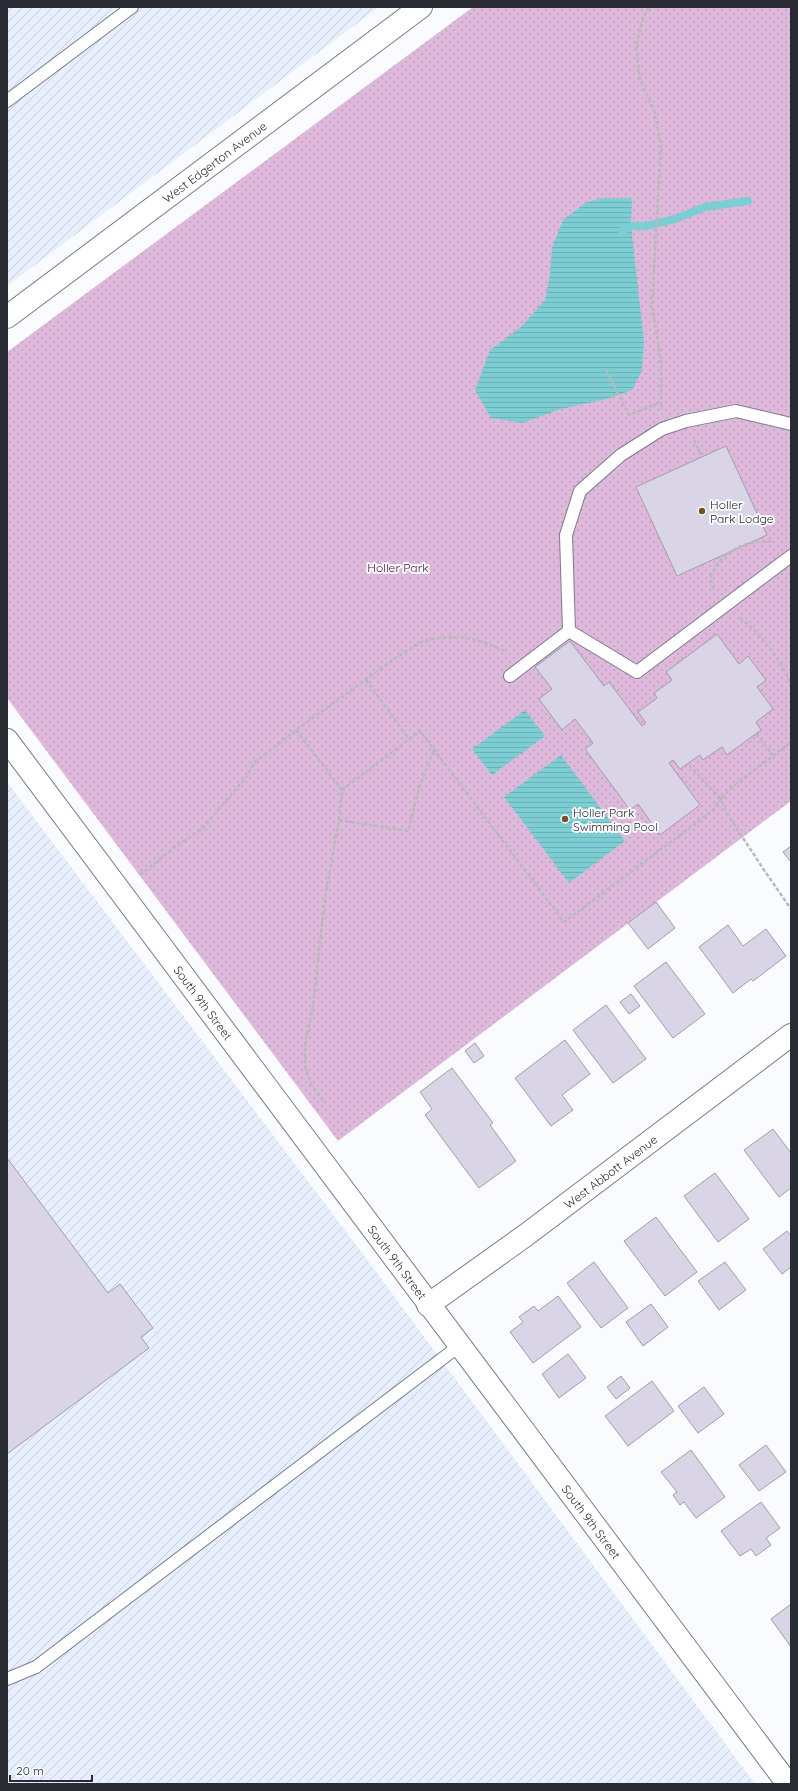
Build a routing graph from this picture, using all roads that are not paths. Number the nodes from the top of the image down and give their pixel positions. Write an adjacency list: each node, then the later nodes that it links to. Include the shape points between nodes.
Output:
1 (132, 7): 3 (lane)
2 (421, 7): 4 (street, West Edgerton Avenue)
3 (7, 101)
4 (7, 316)
5 (791, 424): 7 (lane, via 736,411 662,428 621,455 580,491 566,535)
6 (791, 556): 7 (lane, via 637,672)
7 (569, 631): 8 (lane)
8 (510, 676)
9 (7, 740): 11 (street, South 9th Street)
10 (791, 1035): 11 (street, West Abbott Avenue, via 526,1235)
11 (428, 1305): 12 (street, South 9th Street)
12 (459, 1346): 13 (lane, via 36,1667); 14 (street, South 9th Street)
13 (7, 1679)
14 (788, 1784)

